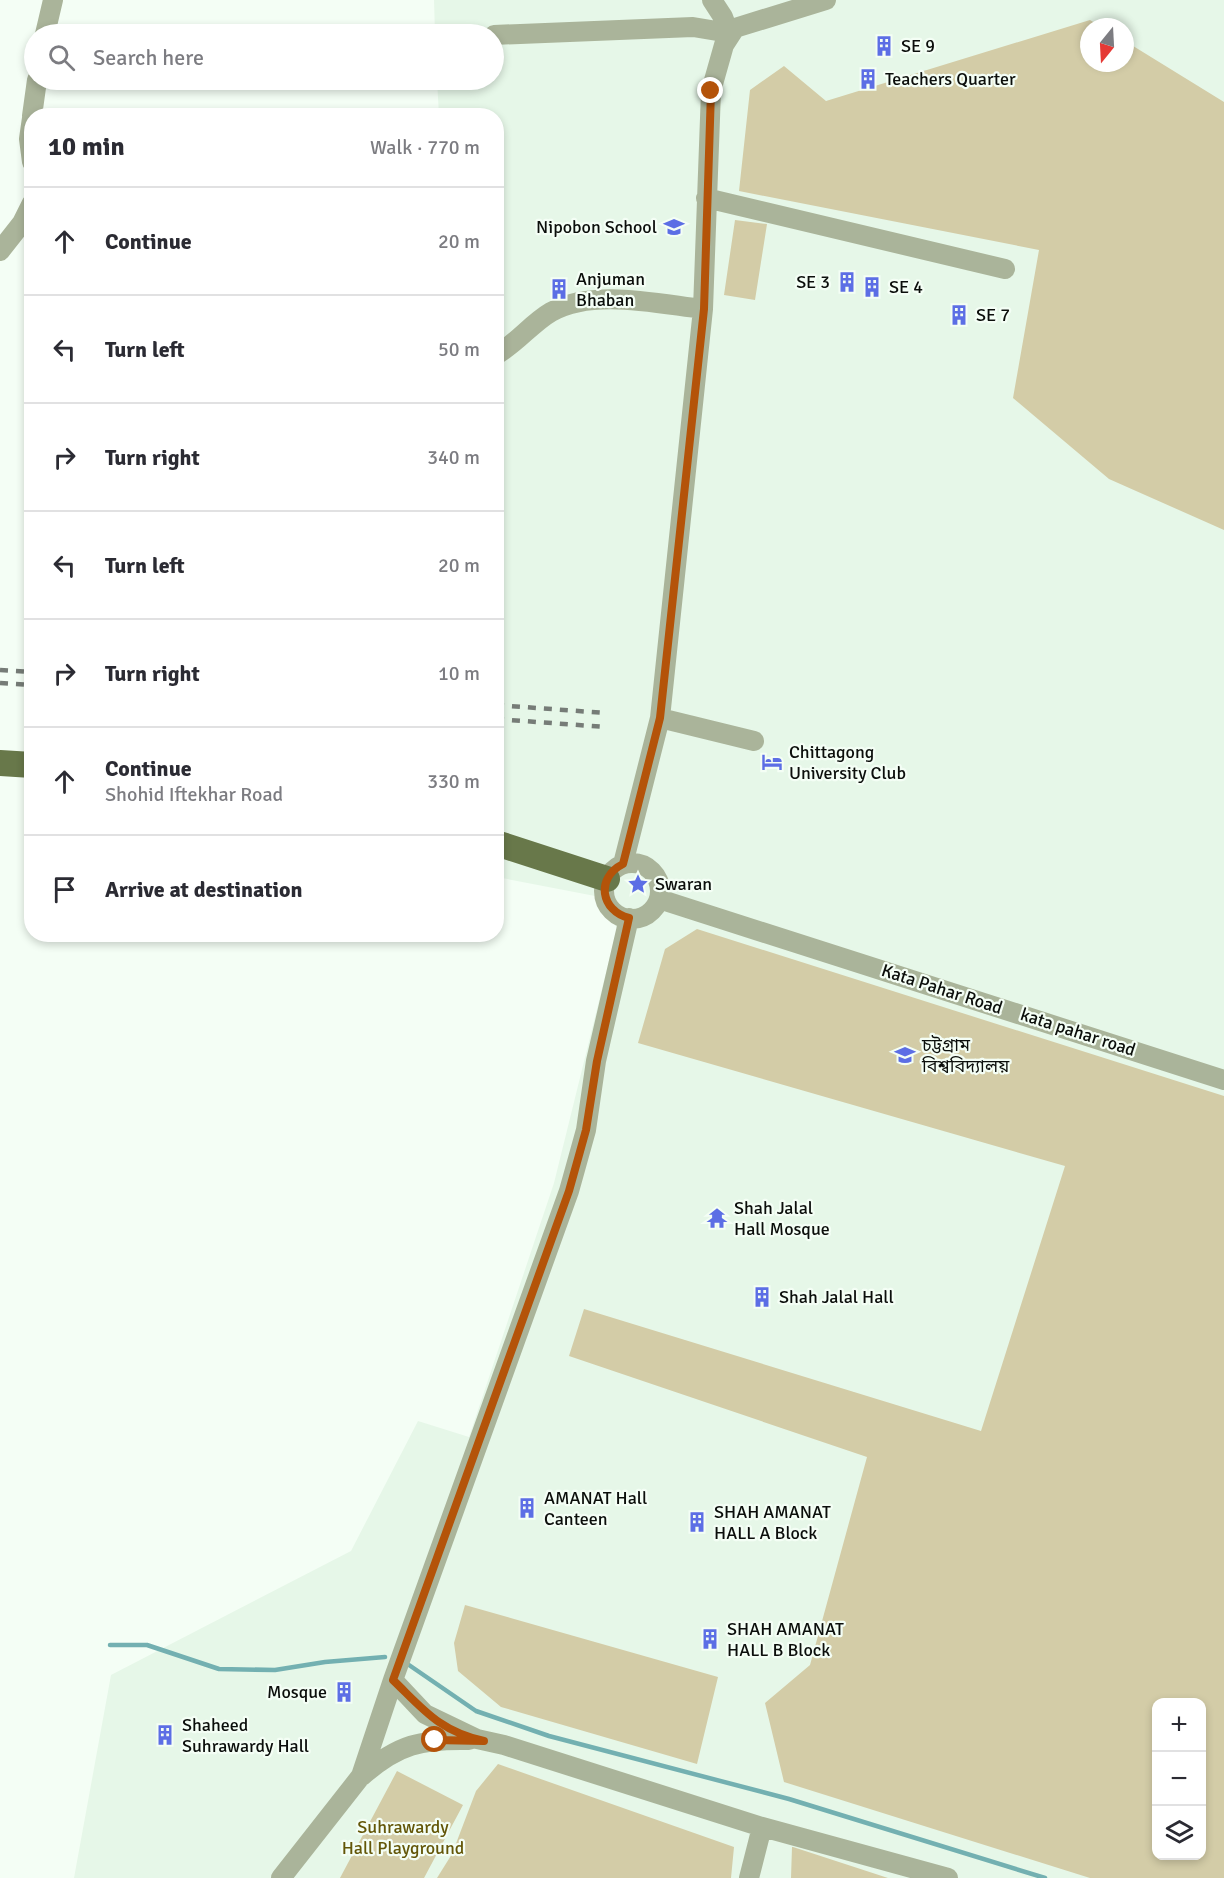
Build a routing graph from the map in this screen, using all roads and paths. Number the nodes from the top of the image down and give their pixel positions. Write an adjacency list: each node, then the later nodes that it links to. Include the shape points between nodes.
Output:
1 (53, 0): 4 (street)
2 (712, 0): 5 (street)
3 (826, 0): 5 (street, via 741,25)
4 (47, 24)
5 (729, 33): 6 (street, via 693,27); 9 (street, via 711,91)
6 (504, 35)
7 (36, 90): 8 (street)
8 (33, 108)
9 (706, 198): 12 (street); 13 (street)
10 (24, 219): 11 (street)
11 (0, 251)
12 (1005, 269)
13 (704, 309): 14 (street, via 619,299 576,302 551,312); 15 (street)
14 (504, 351)
15 (660, 718): 16 (street); 20 (street)
16 (754, 741)
17 (0, 763): 18 (main road)
18 (24, 764)
19 (504, 845): 20 (main road)
20 (615, 871): 21 (street, via 632,862 648,868 659,882); 23 (street, via 604,887 608,904 613,912)
21 (659, 899): 23 (street, via 644,916); 24 (street, Kata Pahar Road)
22 (691, 909): 24 (street, kata pahar road)
23 (629, 918): 25 (street, via 586,1130 569,1191)
24 (1224, 1079)
25 (395, 1674): 26 (street, via 425,1714); 27 (street)
26 (484, 1741): 27 (street, via 435,1740 405,1746 382,1758); 28 (street)
27 (362, 1776): 29 (street)
28 (762, 1827): 30 (street); 31 (street)
29 (281, 1878)
30 (748, 1878)
31 (948, 1878)

